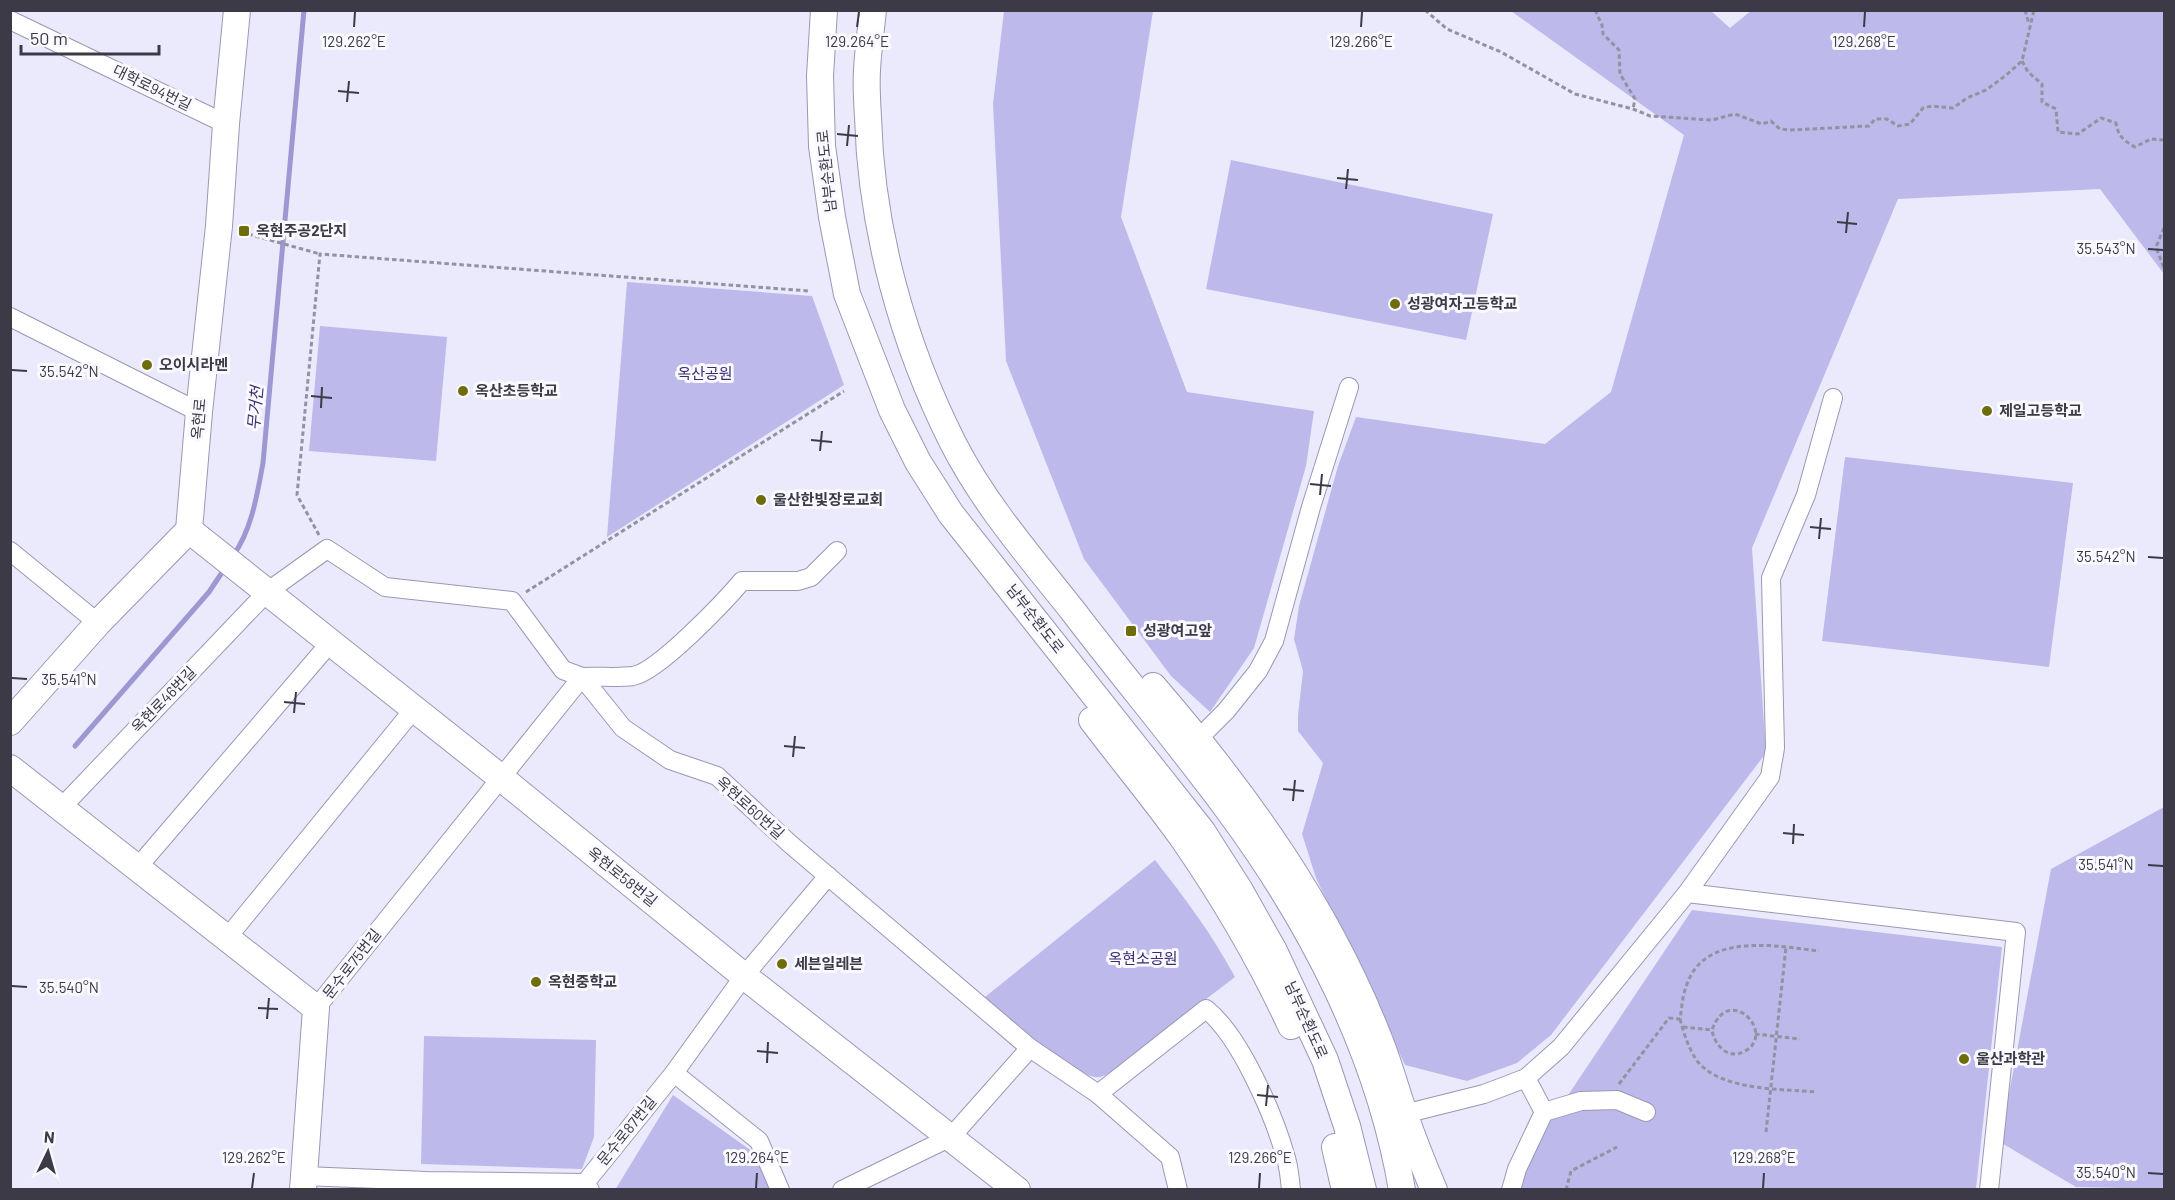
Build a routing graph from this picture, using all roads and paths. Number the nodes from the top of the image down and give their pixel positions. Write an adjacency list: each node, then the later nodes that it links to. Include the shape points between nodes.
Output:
1 (237, 10): 12 (main road, 옥현로)
2 (824, 10): 25 (main road, 남부순환도로, via 820,76 822,146 847,294 892,410)
3 (873, 10): 24 (main road, via 866,73 868,140 876,203 908,335)
4 (1425, 10): 11 (path, via 1447,29 1500,52 1575,94)
5 (1595, 10): 11 (path, via 1603,34 1619,50 1620,74 1635,99)
6 (2025, 10): 9 (path)
7 (2034, 10): 9 (path)
8 (13, 19): 12 (street, 대학로94번길)
9 (2029, 26): 10 (path)
10 (2022, 61): 11 (path, via 1986,90 1953,108 1923,108 1910,124 1898,126 1887,119 1875,119 1869,126 1780,129 1771,121 1761,124 1735,114 1713,120 1650,116); 13 (path, via 2042,84 2042,102 2056,109 2058,132 2078,134 2101,118 2116,123 2117,133 2135,147 2151,139)
11 (1633, 109)
12 (226, 124): 14 (main road, 옥현로)
13 (2164, 140)
14 (219, 226): 16 (path); 23 (main road, 옥현로)
15 (2164, 228): 17 (path, via 2156,247)
16 (320, 254): 18 (path); 27 (path, via 297,495)
17 (2164, 268)
18 (809, 291)
19 (10, 317): 23 (street)
20 (1349, 387): 37 (street, via 1274,641 1258,671)
21 (844, 391): 31 (path)
22 (1833, 398): 43 (street, via 1806,495 1771,578 1775,748 1770,777)
23 (199, 411): 26 (main road, 옥현로)
24 (954, 446): 37 (main road, via 1026,540); 78 (main road, via 991,503 1229,811 1270,870 1308,936 1362,1048 1385,1116)
25 (918, 462): 76 (main road, via 974,561 1183,838 1223,898 1308,1064 1330,1128); 77 (main road, 남부순환도로, via 951,514 1202,831 1239,889 1274,951 1325,1060)
26 (189, 530): 30 (main road, 옥현로58번길); 32 (main road)
27 (327, 549): 30 (street); 31 (street, via 385,587)
28 (10, 551): 32 (street)
29 (837, 551): 34 (street, via 811,577 798,581 742,581 656,664 635,676)
30 (267, 592): 33 (main road, 옥현로58번길); 40 (street, 옥현로46번길)
31 (512, 601): 34 (street, 옥현로60번길, via 563,670)
32 (98, 624): 36 (main road)
33 (330, 643): 35 (main road, 옥현로58번길); 41 (street)
34 (582, 676): 39 (street); 42 (street, 옥현로60번길, via 623,728 670,760 717,776)
35 (414, 709): 39 (main road, 옥현로58번길); 44 (street)
36 (10, 722)
37 (1198, 739): 64 (main road, via 1289,862 1325,925 1381,1044)
38 (10, 768): 40 (main road)
39 (500, 777): 47 (main road, 옥현로58번길); 48 (street, 문수로75번길)
40 (60, 808): 41 (main road)
41 (137, 868): 44 (main road)
42 (828, 876): 47 (street); 55 (street, 옥현로60번길)
43 (1687, 893): 57 (street, via 1561,1047); 83 (street, via 2016,932)
44 (226, 938): 48 (main road)
45 (1786, 947): 46 (path); 49 (path, via 1726,948 1709,958 1696,967 1686,984); 53 (path)
46 (1819, 951)
47 (744, 976): 56 (street, 문수로87번길); 66 (main road, 옥현로58번길)
48 (316, 1008): 68 (main road, 문수로75번길)
49 (1680, 1019): 50 (path); 61 (path, via 1669,1018 1619,1084)
50 (1683, 1027): 51 (path); 58 (path, via 1692,1053 1709,1071 1741,1084)
51 (1712, 1030): 52 (path, via 1717,1045 1730,1053 1747,1051); 52 (path, via 1722,1013 1742,1012 1750,1016)
52 (1755, 1034): 53 (path)
53 (1776, 1037): 54 (path); 58 (path)
54 (1800, 1039)
55 (1030, 1048): 60 (street, 옥현로60번길); 66 (street)
56 (674, 1073): 70 (street, 문수로87번길); 71 (street, via 759,1141)
57 (1526, 1078): 62 (street); 64 (street, via 1484,1094)
58 (1771, 1088): 59 (path); 65 (path)
59 (1817, 1092)
60 (1098, 1094): 74 (street, 옥현로60번길, via 1170,1157); 75 (street, via 1206,1009 1233,1040 1262,1095 1286,1159)
61 (1617, 1100): 62 (street, via 1581,1101); 63 (street)
62 (1544, 1112): 81 (street, via 1516,1168)
63 (1646, 1112)
64 (1404, 1114): 79 (main road); 80 (main road)
65 (1766, 1132)
66 (951, 1137): 72 (street); 73 (main road, 옥현로58번길)
67 (1617, 1148): 82 (path, via 1570,1170)
68 (303, 1183): 69 (street)
69 (426, 1185): 70 (street)
70 (587, 1186)
71 (780, 1190)
72 (842, 1190)
73 (1017, 1190)
74 (1178, 1190)
75 (1291, 1190)
76 (1345, 1190)
77 (1363, 1190)
78 (1402, 1190)
79 (1422, 1190)
80 (1434, 1190)
81 (1511, 1190)
82 (1566, 1190)
83 (1989, 1190)

